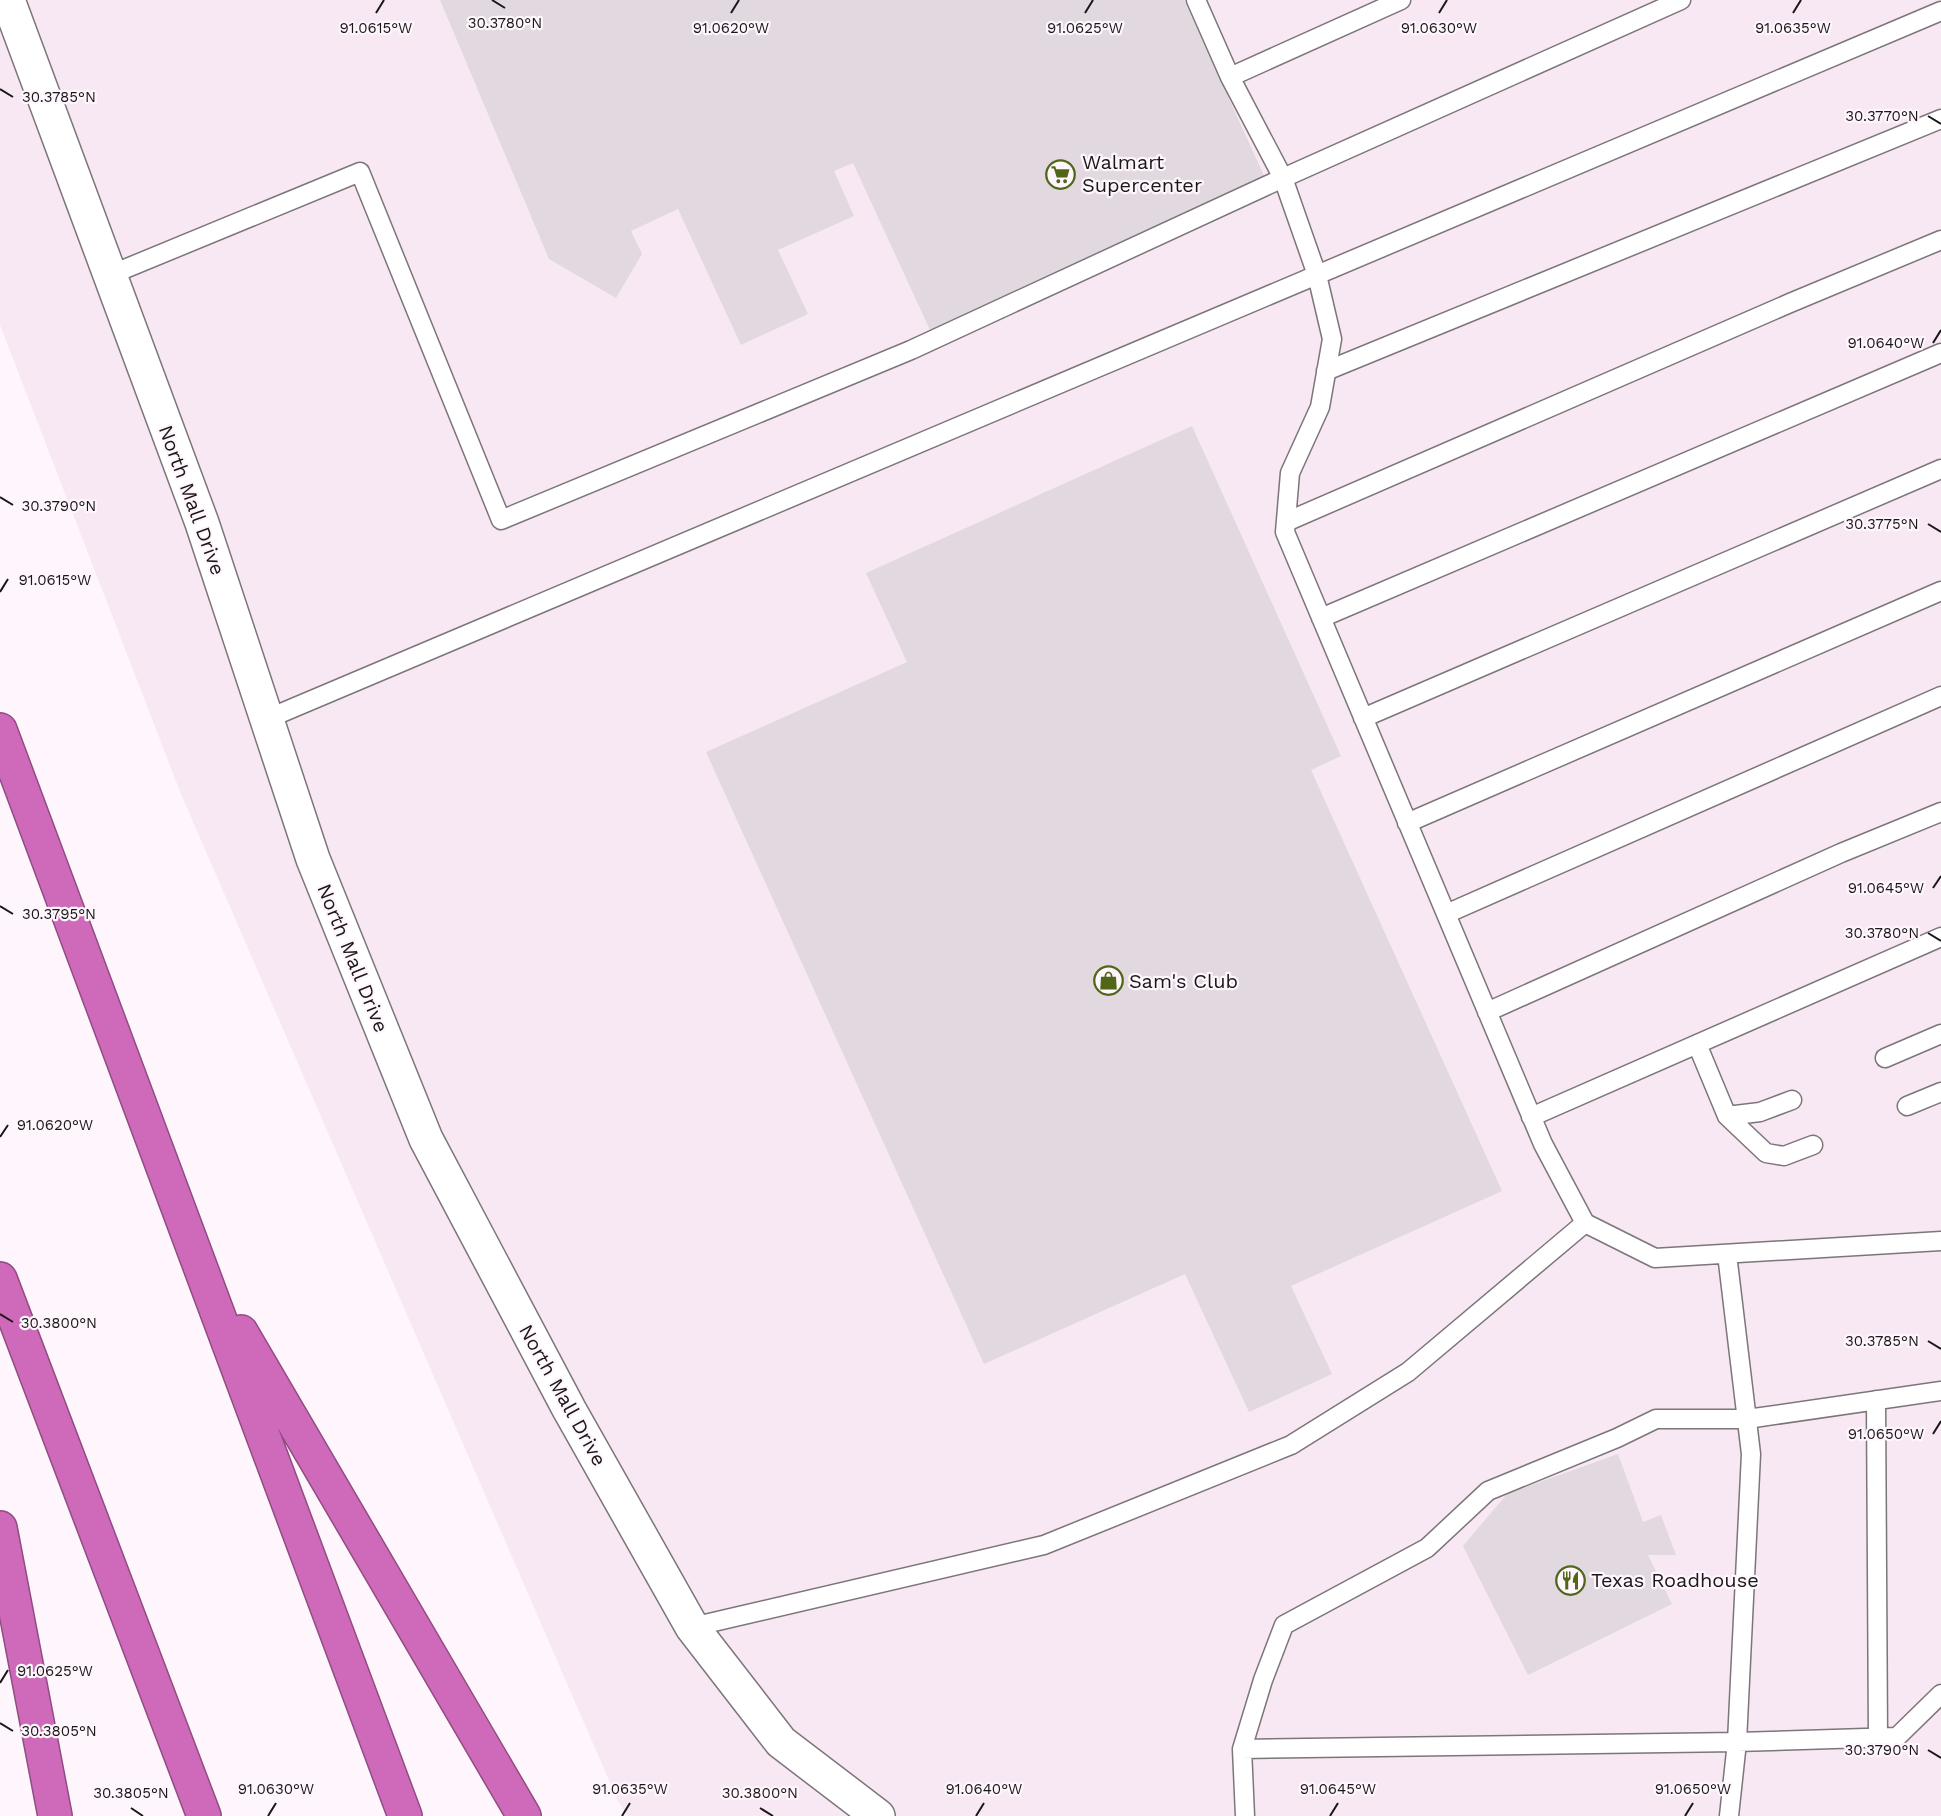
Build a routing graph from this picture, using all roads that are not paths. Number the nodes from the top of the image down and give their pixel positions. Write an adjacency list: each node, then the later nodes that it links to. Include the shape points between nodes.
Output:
1 (8, 0): 10 (street, North Mall Drive)
2 (1196, 0): 6 (lane)
3 (1401, 0): 6 (lane)
4 (1681, 0): 8 (lane)
5 (1941, 11): 11 (lane)
6 (1230, 77): 8 (lane)
7 (1941, 119): 13 (lane)
8 (1283, 178): 10 (lane, via 911,350 501,520 360,172); 11 (lane)
9 (1941, 240): 15 (lane)
10 (110, 275): 20 (street, North Mall Drive, via 202,523)
11 (1317, 275): 13 (lane, via 1332,339); 20 (lane)
12 (1941, 353): 17 (lane)
13 (1326, 371): 15 (lane, via 1320,407 1290,473)
14 (1941, 470): 19 (lane)
15 (1286, 522): 17 (lane, via 1285,532)
16 (1941, 591): 23 (lane)
17 (1321, 618): 19 (lane)
18 (1941, 696): 24 (lane)
19 (1363, 718): 23 (lane)
20 (267, 719): 45 (street, North Mall Drive, via 313,859 426,1139 569,1409)
21 (0, 730): 39 (highway)
22 (1941, 812): 26 (lane)
23 (1407, 823): 24 (lane)
24 (1446, 914): 26 (lane)
25 (1941, 937): 28 (lane)
26 (1487, 1012): 34 (lane)
27 (1941, 1034): 29 (lane)
28 (1697, 1044): 33 (lane); 34 (lane)
29 (1886, 1058)
30 (1941, 1092): 32 (lane)
31 (1792, 1100): 33 (lane, via 1760,1112)
32 (1907, 1106)
33 (1727, 1116): 35 (lane, via 1766,1153 1784,1156)
34 (1531, 1117): 36 (lane)
35 (1813, 1144)
36 (1585, 1223): 38 (lane, via 1655,1258); 45 (lane, via 1408,1372 1291,1445 1044,1545)
37 (1941, 1241): 38 (lane)
38 (1727, 1254): 43 (lane)
39 (197, 1256): 52 (highway); 53 (highway)
40 (0, 1279): 51 (highway)
41 (1941, 1391): 42 (lane)
42 (1876, 1401): 43 (lane); 47 (lane)
43 (1747, 1419): 48 (lane, via 1751,1454); 49 (lane, via 1656,1419 1488,1491 1426,1548 1284,1625)
44 (0, 1528): 50 (highway)
45 (692, 1627): 54 (street, North Mall Drive, via 781,1742)
46 (1941, 1694): 47 (lane, via 1897,1737)
47 (1878, 1738): 48 (lane)
48 (1737, 1742): 49 (lane); 56 (lane)
49 (1242, 1749): 55 (lane)
50 (55, 1816)
51 (204, 1816)
52 (405, 1816)
53 (524, 1816)
54 (878, 1816)
55 (1245, 1816)
56 (1729, 1816)

